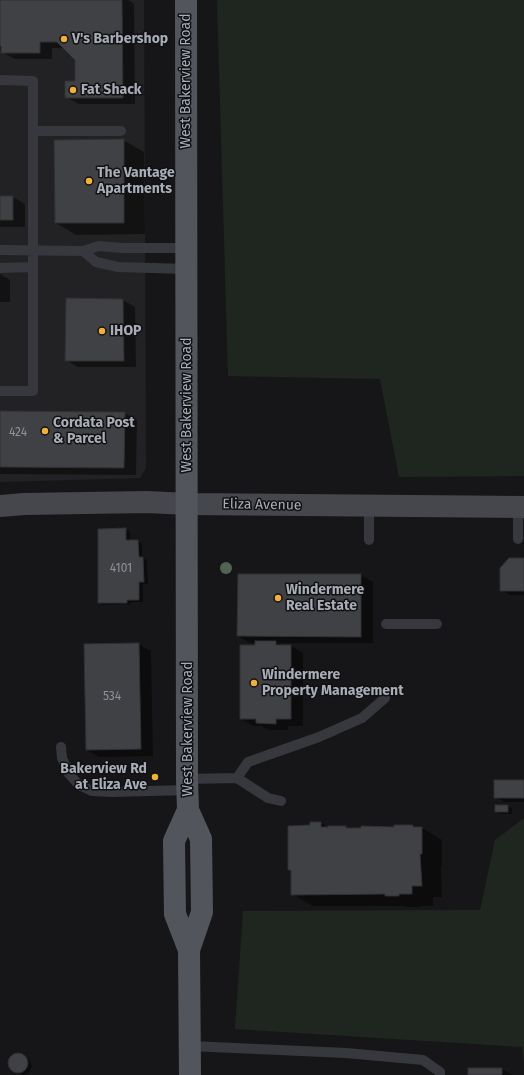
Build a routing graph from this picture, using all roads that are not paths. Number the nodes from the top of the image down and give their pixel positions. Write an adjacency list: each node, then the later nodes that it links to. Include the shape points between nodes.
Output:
1 (186, 0): 8 (main road, West Bakerview Road)
2 (0, 80): 4 (lane, via 33,81)
3 (121, 131): 4 (lane)
4 (33, 132): 5 (lane)
5 (33, 249): 6 (lane); 7 (lane); 9 (lane)
6 (0, 250)
7 (83, 251): 8 (lane, via 99,246); 8 (lane, via 96,262 118,267)
8 (186, 259): 12 (main road, West Bakerview Road)
9 (33, 267): 10 (lane); 11 (lane, via 33,392)
10 (0, 268)
11 (0, 391)
12 (188, 504): 13 (street, Eliza Avenue, via 147,502); 14 (street, Eliza Avenue); 23 (main road, West Bakerview Road)
13 (0, 506)
14 (369, 506): 15 (street, Eliza Avenue); 17 (lane)
15 (521, 507): 16 (lane)
16 (518, 539)
17 (369, 540)
18 (386, 624): 19 (lane)
19 (437, 624)
20 (385, 698): 22 (lane, via 362,718 319,737 248,762)
21 (61, 747): 23 (lane, via 62,758 69,774 79,785 92,791)
22 (237, 778): 23 (lane); 24 (lane, via 268,798)
23 (188, 793): 25 (main road, West Bakerview Road, via 174,841 175,914 189,950)
24 (281, 801)
25 (190, 1046): 26 (main road, West Bakerview Road); 27 (lane, via 346,1053 423,1060 440,1072)
26 (190, 1075)
27 (440, 1075)

